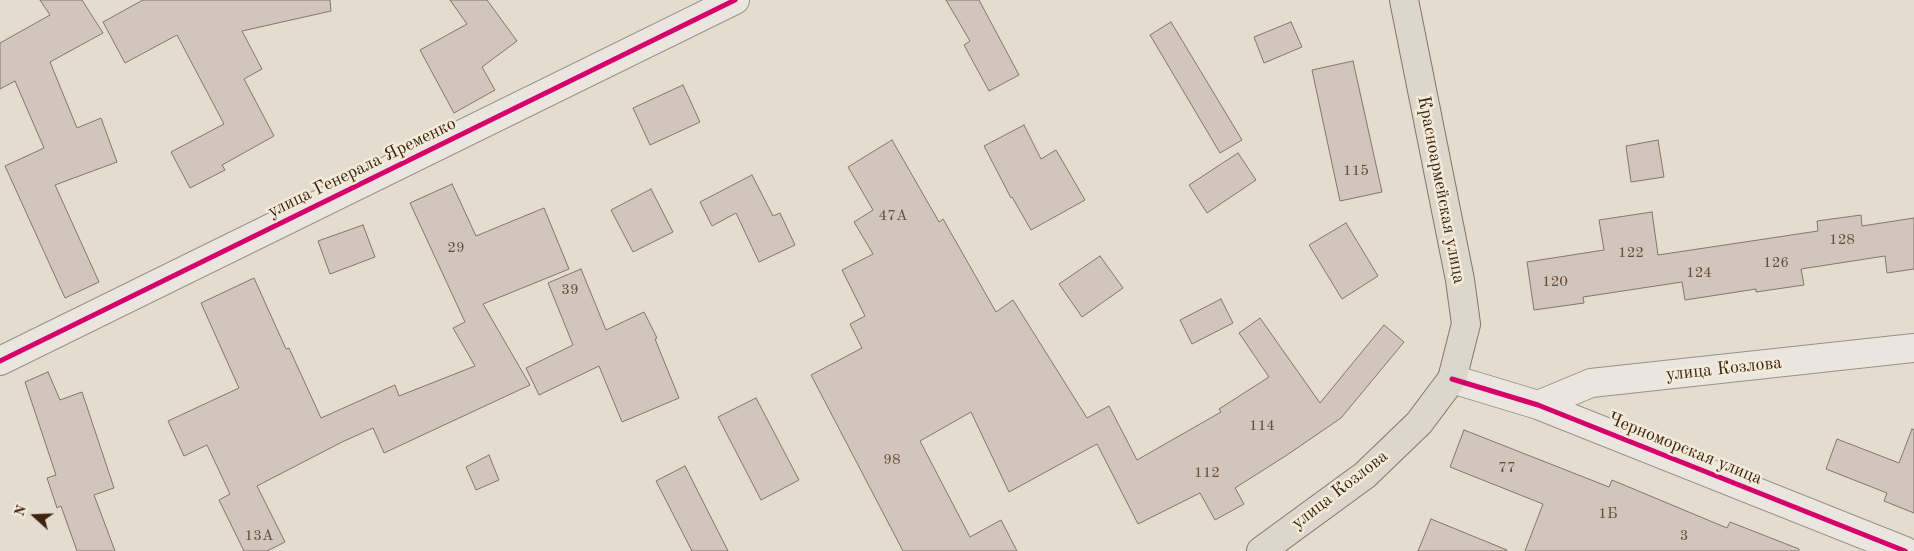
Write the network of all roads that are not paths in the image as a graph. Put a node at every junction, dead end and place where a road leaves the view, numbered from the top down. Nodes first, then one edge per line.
1 (735, 0) edge
2 (1404, 0) edge
3 (1914, 348) edge
4 (0, 361) edge
5 (1452, 379) junction
6 (1538, 405) junction
7 (1261, 551) edge
8 (1905, 551) edge

1 - 4 street, улица Генерала Яременко
2 - 5 main road, Красноармейская улица
3 - 6 street, улица Козлова
5 - 6 street, Черноморская улица
5 - 7 main road, улица Козлова
6 - 8 street, Черноморская улица

